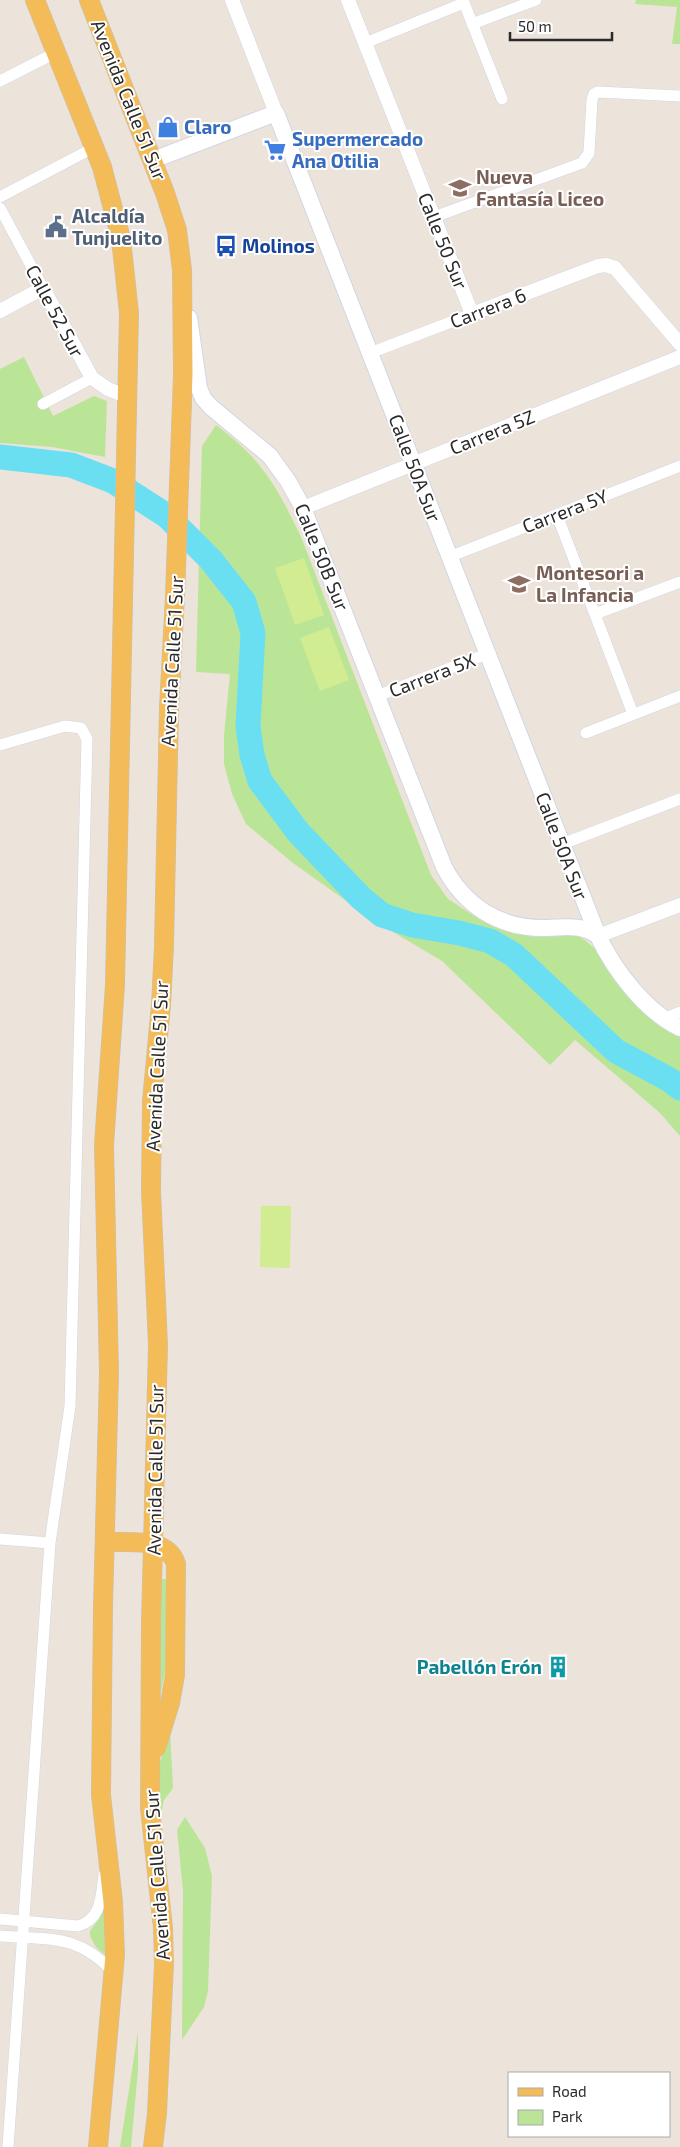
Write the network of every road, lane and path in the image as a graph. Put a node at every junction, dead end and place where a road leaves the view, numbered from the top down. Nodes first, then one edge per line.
1 (35, 0) edge
2 (89, 0) edge
3 (232, 0) edge
4 (348, 0) edge
5 (533, 0) edge
6 (463, 1) edge
7 (472, 24) junction
8 (365, 43) junction
9 (56, 52) junction
10 (0, 81) edge
11 (680, 96) edge
12 (502, 99) dead end
13 (276, 113) junction
14 (95, 148) junction
15 (153, 160) junction
16 (0, 197) edge
17 (0, 208) edge
18 (434, 217) junction
19 (182, 270) junction
20 (42, 288) junction
21 (0, 311) edge
22 (472, 314) junction
23 (680, 344) edge
24 (370, 353) junction
25 (680, 357) edge
26 (92, 378) junction
27 (128, 397) junction
28 (43, 404) dead end
29 (413, 464) junction
30 (680, 466) edge
31 (303, 508) junction
32 (557, 515) junction
33 (449, 557) junction
34 (680, 582) edge
35 (595, 614) junction
36 (487, 654) junction
37 (377, 696) junction
38 (680, 696) edge
39 (633, 714) junction
40 (586, 733) dead end
41 (0, 745) edge
42 (680, 799) edge
43 (562, 844) junction
44 (680, 905) edge
45 (598, 936) junction
46 (680, 1012) edge
47 (664, 1018) junction
48 (680, 1028) edge
49 (0, 1539) edge
50 (105, 1542) junction
51 (50, 1543) junction
52 (153, 1544) junction
53 (107, 1846) junction
54 (0, 1919) edge
55 (24, 1921) junction
56 (0, 1936) edge
57 (23, 1938) junction
58 (114, 1972) junction
59 (8, 2147) edge
60 (98, 2147) edge
61 (152, 2147) edge

1 - 9 main road
2 - 15 main road, Avenida Calle 51 Sur
3 - 13 street, Calle 50A Sur
4 - 8 street, Calle 50 Sur
5 - 7 street
6 - 7 street
6 - 8 street
7 - 12 street
8 - 18 street, Calle 50 Sur
9 - 10 street
9 - 14 main road
11 - 18 street
13 - 15 main road
13 - 24 main road, Calle 50A Sur
14 - 16 street
14 - 27 main road
15 - 19 main road, Avenida Calle 51 Sur
17 - 20 street, Calle 52 Sur
18 - 22 street, Calle 50 Sur
19 - 31 main road, Calle 50B Sur
19 - 52 main road, Avenida Calle 51 Sur
20 - 21 street
20 - 26 street, Calle 52 Sur
22 - 23 street, Carrera 6
22 - 24 street, Carrera 6
24 - 29 main road, Calle 50A Sur
25 - 29 street, Carrera 5Z
26 - 27 street, Calle 52 Sur
26 - 28 street
27 - 50 main road
29 - 31 street, Carrera 5Z
29 - 33 main road, Calle 50A Sur
30 - 32 street, Carrera 5Y
31 - 37 main road, Calle 50B Sur
32 - 33 street, Carrera 5Y
32 - 35 street
33 - 36 main road, Calle 50A Sur
34 - 35 street
35 - 39 street
36 - 37 street, Carrera 5X
36 - 43 main road, Calle 50A Sur
37 - 45 main road, Calle 50B Sur
38 - 39 street
39 - 40 street
41 - 51 street
42 - 43 street
43 - 45 main road, Calle 50A Sur
44 - 45 street
45 - 47 main road, Calle 50A Sur
46 - 47 street
47 - 48 main road, Calle 50A Sur
49 - 51 street
50 - 52 main road
50 - 53 main road
51 - 55 street
52 - 61 main road, Avenida Calle 51 Sur
53 - 55 street
53 - 58 main road
54 - 55 street
55 - 57 street
56 - 57 street
57 - 58 street
57 - 59 street
58 - 60 main road

